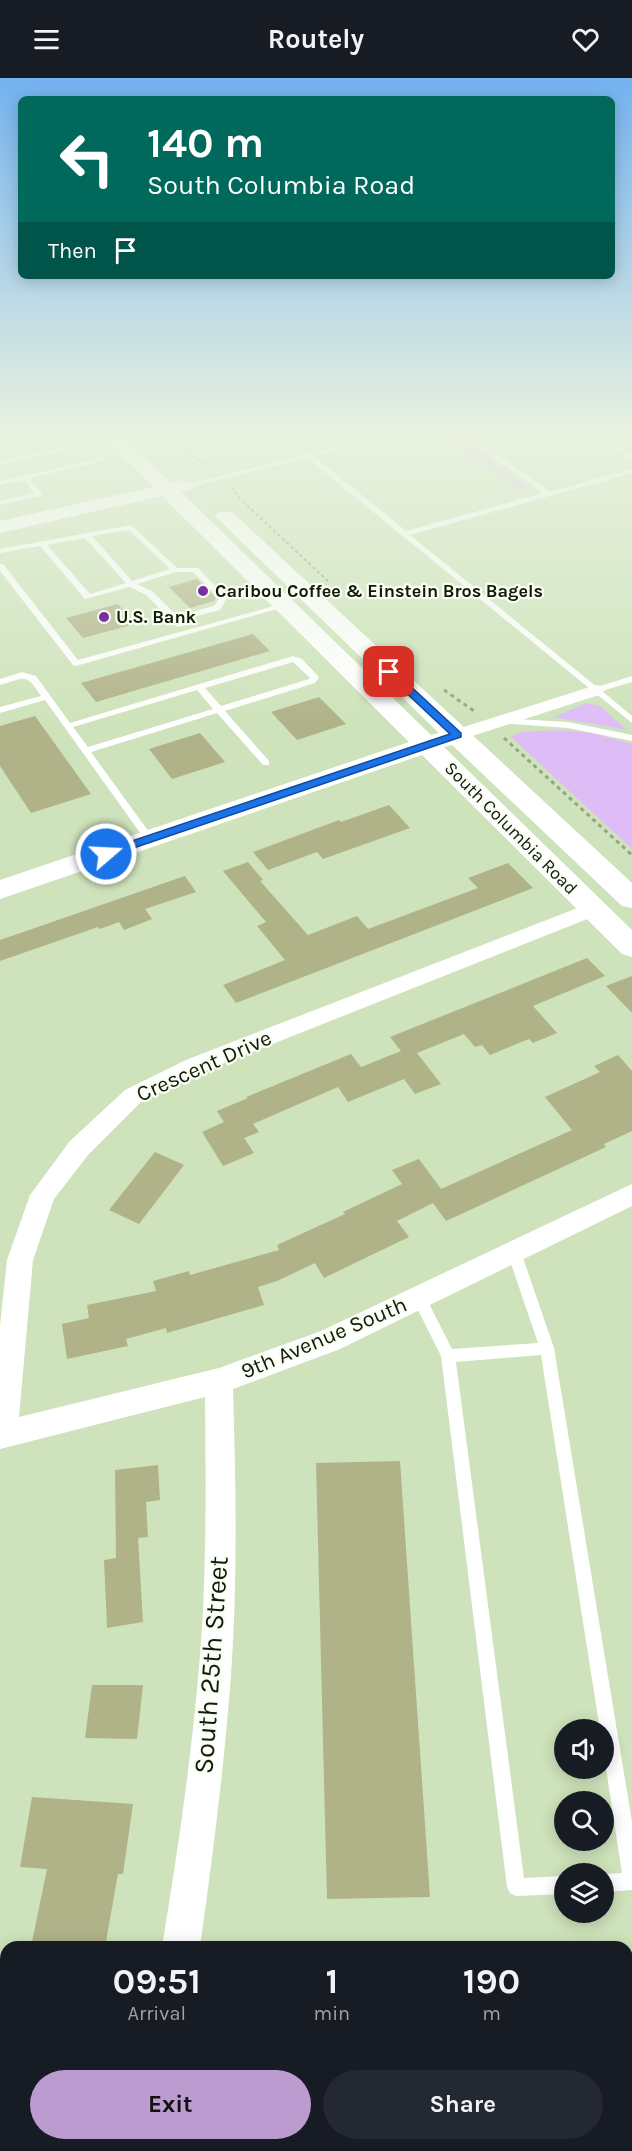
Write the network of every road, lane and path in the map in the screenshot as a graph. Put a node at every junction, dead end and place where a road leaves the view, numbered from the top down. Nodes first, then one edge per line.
1 (121, 529) edge
2 (133, 529) edge
3 (205, 529) edge
4 (238, 529) edge
5 (399, 529) edge
6 (424, 529) edge
7 (405, 534) junction
8 (87, 535) junction
9 (42, 544) junction
10 (0, 551) edge
11 (0, 566) edge
12 (175, 570) junction
13 (131, 584) junction
14 (284, 606) junction
15 (176, 619) junction
16 (189, 632) junction
17 (632, 679) edge
18 (0, 682) edge
19 (200, 687) junction
20 (596, 690) junction
21 (46, 697) junction
22 (0, 710) edge
23 (219, 710) junction
24 (632, 719) edge
25 (501, 721) junction
26 (68, 726) junction
27 (457, 735) junction
28 (632, 738) edge
29 (427, 745) junction
30 (514, 746) dead end
31 (85, 750) junction
32 (266, 763) dead end
33 (149, 839) junction
34 (632, 855) edge
35 (0, 890) edge
36 (632, 899) edge
37 (593, 909) junction
38 (632, 947) edge
39 (632, 1194) edge
40 (514, 1252) junction
41 (419, 1298) junction
42 (547, 1348) junction
43 (448, 1356) junction
44 (219, 1381) junction
45 (2, 1435) edge
46 (632, 1879) edge
47 (614, 1881) edge
48 (554, 1885) edge
49 (182, 1941) edge

1 - 8 lane
2 - 12 lane
3 - 14 main road, South Columbia Road
4 - 27 main road, South Columbia Road
5 - 7 lane
6 - 7 lane
7 - 20 lane
8 - 9 lane
8 - 13 lane
9 - 10 lane
9 - 13 lane
11 - 16 lane
12 - 13 lane
12 - 15 lane
13 - 15 lane
14 - 16 lane
14 - 29 main road, South Columbia Road
15 - 16 lane
17 - 20 lane
18 - 21 lane
19 - 23 lane
19 - 23 lane
19 - 26 lane
20 - 24 lane
20 - 25 street
21 - 22 lane
21 - 26 lane
23 - 31 lane
23 - 32 lane
25 - 27 street
25 - 28 lane
26 - 31 lane
27 - 29 main road
27 - 36 main road, South Columbia Road
29 - 33 main road
29 - 37 main road, South Columbia Road
30 - 34 path
31 - 33 lane
33 - 35 main road
37 - 38 main road, South Columbia Road
37 - 45 street, Crescent Drive
39 - 40 street, 9th Avenue South
40 - 41 street, 9th Avenue South
40 - 42 lane
41 - 43 lane
41 - 44 street, 9th Avenue South
42 - 43 lane
42 - 46 lane
43 - 48 lane
44 - 45 street, 9th Avenue South
44 - 49 street, South 25th Street
46 - 47 lane

